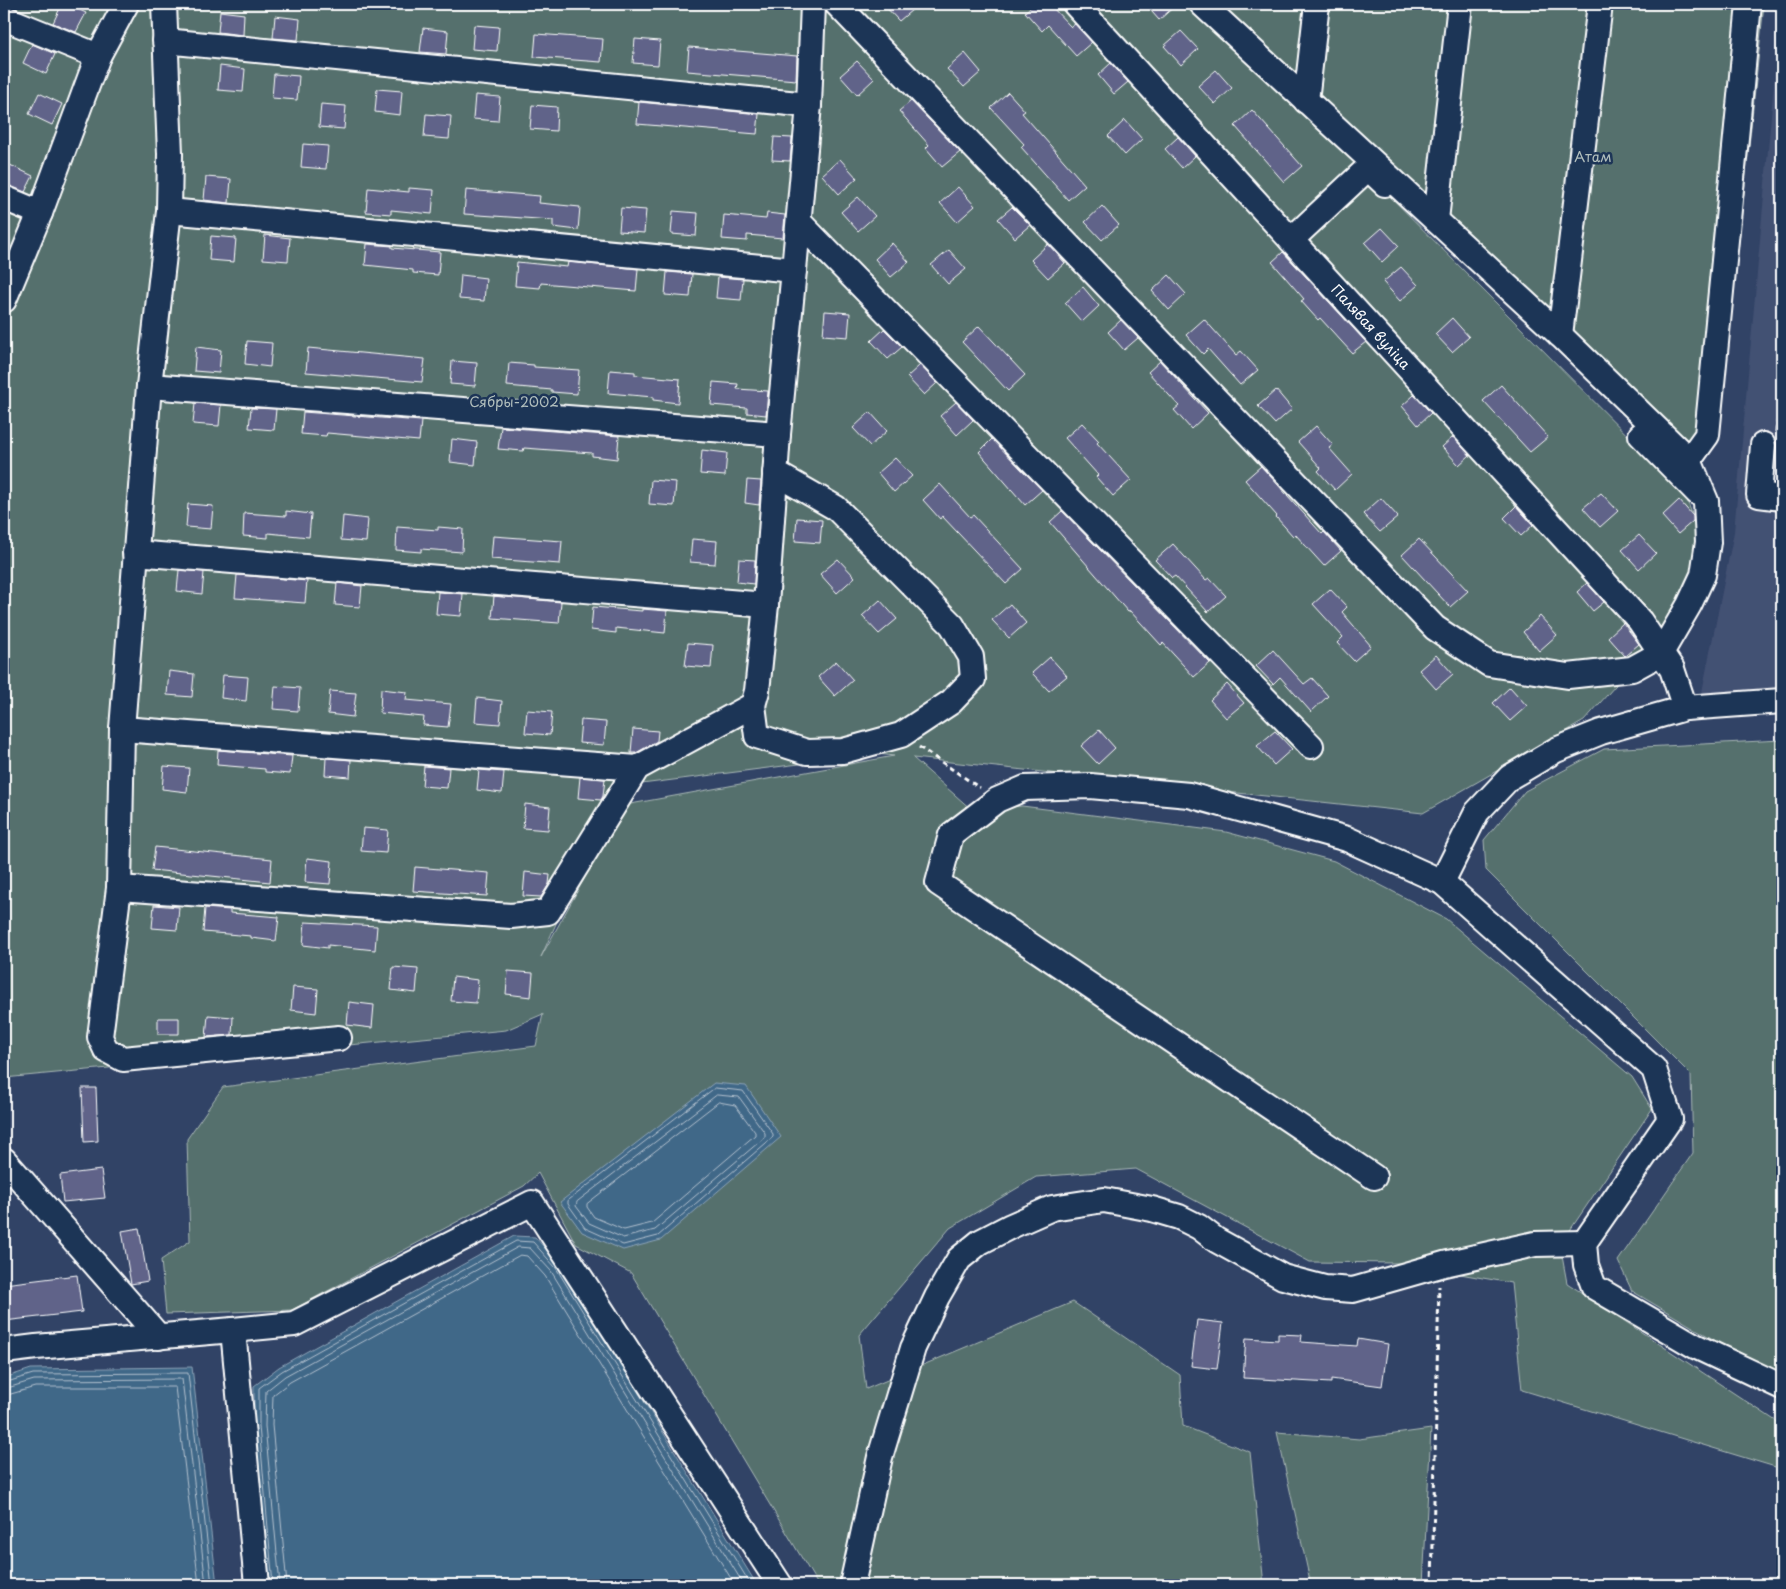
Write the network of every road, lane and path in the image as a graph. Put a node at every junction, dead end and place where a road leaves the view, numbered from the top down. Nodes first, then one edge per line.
1 (126, 4) edge
2 (164, 4) edge
3 (813, 4) edge
4 (837, 4) edge
5 (1075, 4) edge
6 (1202, 4) edge
7 (1317, 4) edge
8 (1460, 4) edge
9 (1600, 4) edge
10 (1750, 4) edge
11 (4, 18) edge
12 (165, 41) junction
13 (98, 56) junction
14 (1306, 101) junction
15 (808, 105) junction
16 (4, 198) edge
17 (169, 211) junction
18 (40, 213) junction
19 (1436, 220) junction
20 (798, 222) junction
21 (1291, 240) junction
22 (794, 270) junction
23 (4, 300) edge
24 (1560, 335) junction
25 (1782, 383) edge
26 (149, 386) junction
27 (778, 434) junction
28 (1769, 443) joint
29 (1689, 460) junction
30 (775, 473) junction
31 (1782, 498) edge
32 (1706, 501) junction
33 (135, 553) junction
34 (766, 605) junction
35 (1661, 653) junction
36 (1782, 701) edge
37 (753, 705) junction
38 (1686, 708) junction
39 (122, 729) junction
40 (901, 736) junction
41 (1311, 746) dead end
42 (637, 768) junction
43 (997, 800) junction
44 (1442, 882) junction
45 (119, 888) junction
46 (338, 1038) dead end
47 (4, 1160) edge
48 (1374, 1177) dead end
49 (1584, 1243) junction
50 (1439, 1265) junction
51 (234, 1330) junction
52 (159, 1337) junction
53 (4, 1351) edge
54 (1782, 1388) edge
55 (257, 1585) edge
56 (780, 1585) edge
57 (852, 1585) edge
58 (1432, 1585) edge

1 - 13 street
2 - 12 street
3 - 15 street
4 - 35 street
5 - 21 street, Палявая вуліца
6 - 14 street
7 - 14 street
8 - 19 street
9 - 24 street
10 - 29 street
11 - 13 street
12 - 15 street
12 - 17 street
13 - 18 street
14 - 19 street
15 - 20 street
16 - 18 street
17 - 22 street
17 - 26 street
18 - 23 street
19 - 24 street
20 - 22 street
20 - 41 street
21 - 32 street
21 - 35 street, Палявая вуліца
22 - 27 street
24 - 29 street
25 - 28 path
26 - 27 street
26 - 33 street
27 - 30 street
28 - 31 street
29 - 32 street
30 - 34 street
30 - 40 street
32 - 35 street
33 - 34 street
33 - 39 street
34 - 37 street
35 - 38 street, Палявая вуліца
36 - 38 street
37 - 40 street
37 - 42 street
38 - 44 street
39 - 42 street
39 - 45 street
40 - 43 path
42 - 45 street
43 - 44 street
43 - 48 street
44 - 49 street
45 - 46 street
47 - 52 street
49 - 50 street
49 - 54 street
50 - 57 street
50 - 58 path
51 - 52 street
51 - 55 street
51 - 56 street
52 - 53 street

